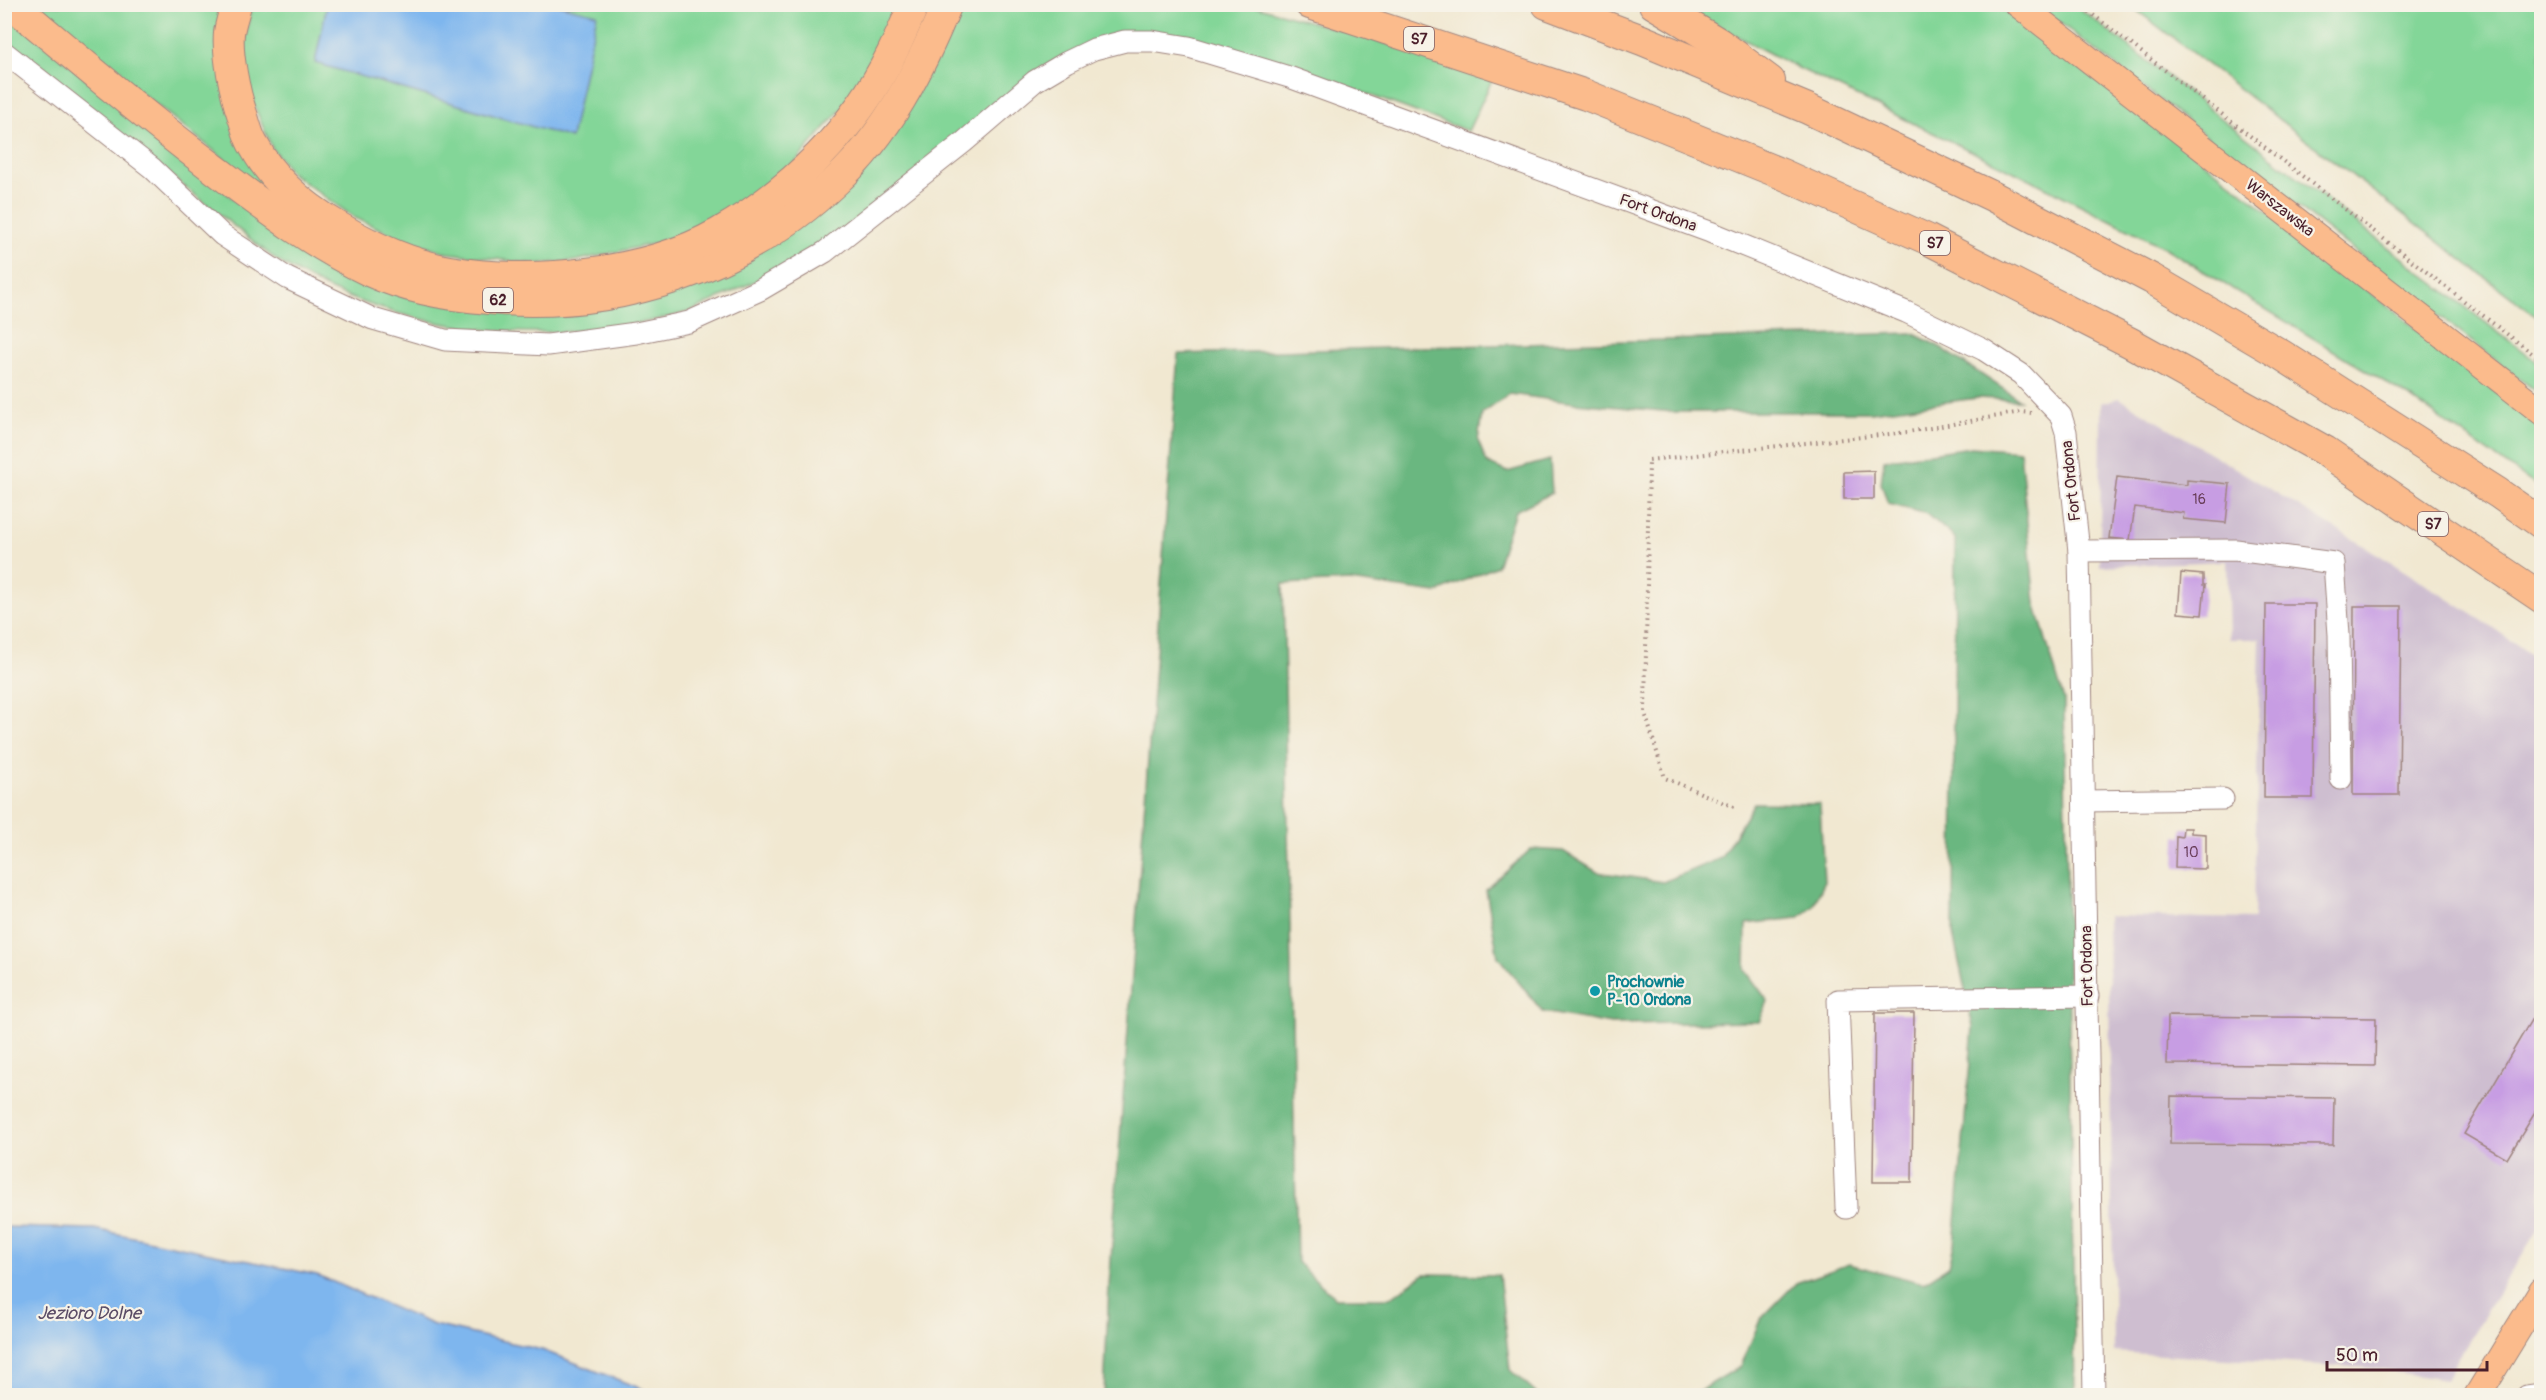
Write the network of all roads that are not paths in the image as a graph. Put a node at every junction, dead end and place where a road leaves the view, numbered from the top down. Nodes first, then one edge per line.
1 (12, 4) edge
2 (236, 4) edge
3 (914, 4) edge
4 (946, 4) edge
5 (1310, 4) edge
6 (1547, 4) edge
7 (1654, 4) edge
8 (2018, 4) edge
9 (4, 52) edge
10 (1808, 109) junction
11 (2541, 412) edge
12 (2541, 524) edge
13 (2079, 550) junction
14 (2541, 598) edge
15 (2340, 779) dead end
16 (2223, 800) dead end
17 (2084, 801) junction
18 (2088, 996) junction
19 (1846, 1208) dead end
20 (2541, 1290) edge
21 (2541, 1394) edge
22 (2094, 1395) edge
23 (2477, 1395) edge
24 (2527, 1395) edge

1 - 4 highway, 62
2 - 3 highway
5 - 14 highway, S7
6 - 10 highway
7 - 10 highway
8 - 11 main road, Warszawska
9 - 13 street, Fort Ordona
10 - 12 highway
13 - 15 street
13 - 17 street, Fort Ordona
16 - 17 street
17 - 18 street, Fort Ordona
18 - 19 street
18 - 22 street, Fort Ordona
20 - 23 main road
21 - 24 street

